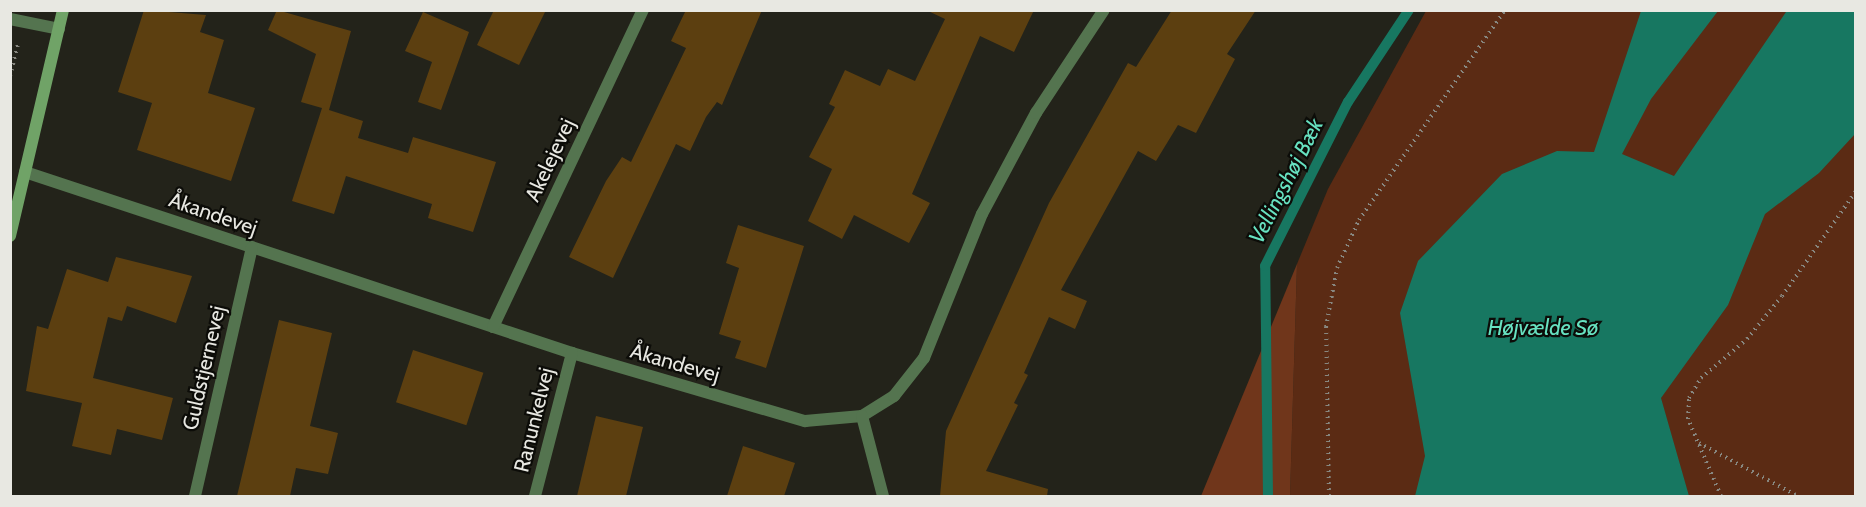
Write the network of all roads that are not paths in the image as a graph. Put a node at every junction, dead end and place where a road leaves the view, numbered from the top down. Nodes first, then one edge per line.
1 (63, 10) edge
2 (643, 10) edge
3 (1104, 10) edge
4 (10, 18) edge
5 (59, 29) junction
6 (25, 172) junction
7 (10, 236) edge
8 (252, 248) junction
9 (493, 327) junction
10 (572, 352) junction
11 (862, 416) junction
12 (195, 496) edge
13 (535, 496) edge
14 (883, 496) edge

1 - 5 street
2 - 9 street, Akelejevej
3 - 11 street, Åkandevej
4 - 5 street
5 - 6 street
6 - 7 street
6 - 8 street, Åkandevej
8 - 9 street, Åkandevej
8 - 12 street, Guldstjernevej
9 - 10 street, Åkandevej
10 - 11 street, Åkandevej
10 - 13 street, Ranunkelvej
11 - 14 street

